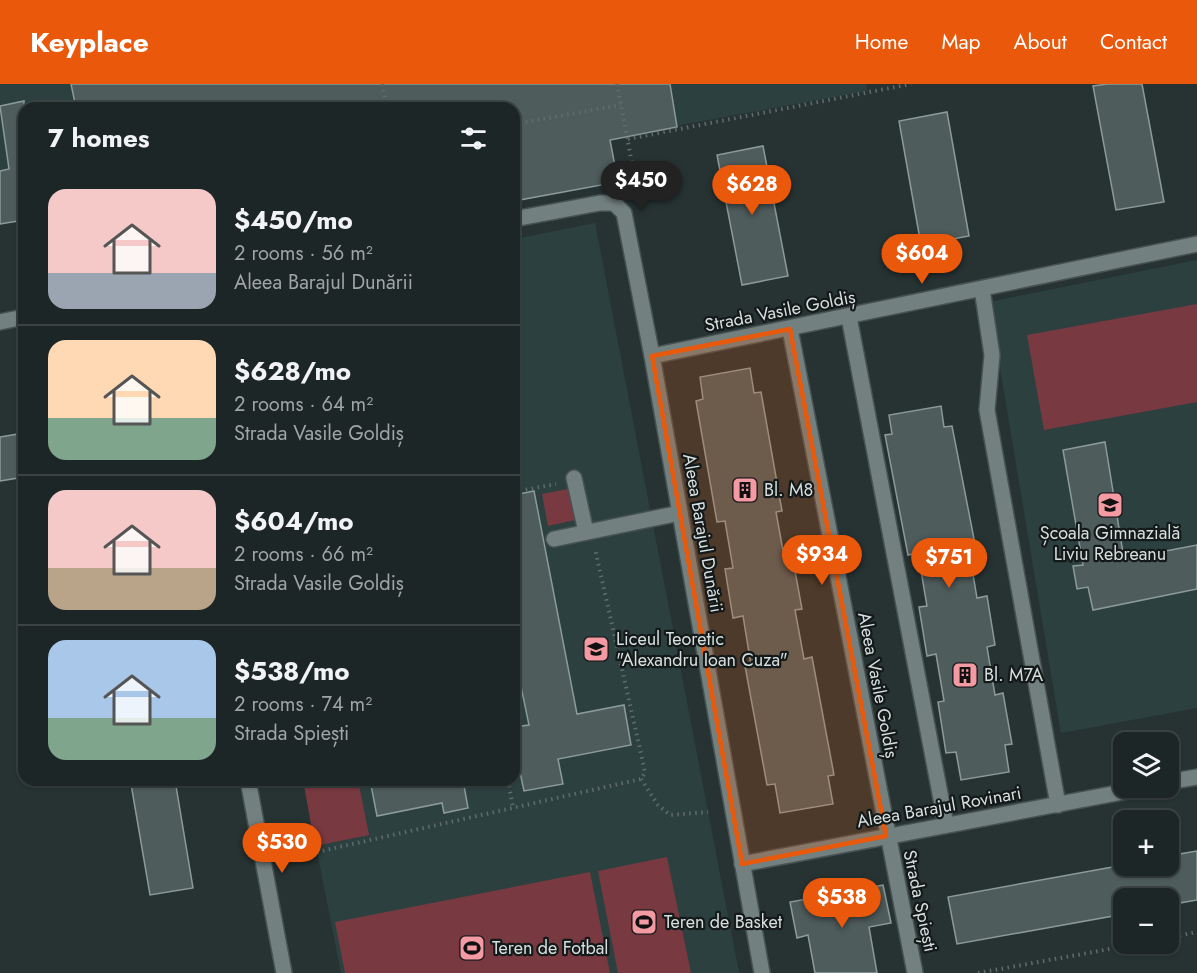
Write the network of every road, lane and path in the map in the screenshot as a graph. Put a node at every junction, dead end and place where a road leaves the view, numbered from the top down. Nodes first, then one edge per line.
1 (382, 84) edge
2 (617, 84) edge
3 (911, 84) edge
4 (386, 102) edge
5 (621, 105) junction
6 (520, 123) edge
7 (628, 139) junction
8 (624, 213) junction
9 (520, 218) edge
10 (1197, 244) edge
11 (982, 289) junction
12 (849, 317) junction
13 (18, 318) edge
14 (0, 322) edge
15 (790, 329) junction
16 (652, 356) junction
17 (574, 479) joint
18 (520, 491) edge
19 (680, 513) junction
20 (589, 532) junction
21 (554, 539) dead end
22 (1197, 777) edge
23 (641, 779) junction
24 (1179, 780) edge
25 (249, 786) edge
26 (509, 786) edge
27 (1113, 794) edge
28 (1058, 805) junction
29 (513, 808) junction
30 (708, 812) dead end
31 (946, 825) junction
32 (886, 836) junction
33 (317, 852) dead end
34 (742, 864) junction
35 (1197, 932) edge
36 (1179, 936) edge
37 (1113, 948) edge
38 (284, 973) edge
39 (762, 973) edge
40 (915, 973) edge
41 (978, 973) edge

1 - 4 path
2 - 5 path
3 - 7 path
5 - 6 path
5 - 7 path
7 - 8 path
8 - 9 street
8 - 16 street, Aleea Barajul Dunării
10 - 11 street, Strada Vasile Goldiș
11 - 12 street, Strada Vasile Goldiș
11 - 28 street
12 - 15 street, Strada Vasile Goldiș
12 - 31 street
13 - 14 street
15 - 16 street, Strada Vasile Goldiș
15 - 32 street, Aleea Vasile Goldiș
16 - 19 street, Aleea Barajul Dunării
17 - 18 path
17 - 20 street
19 - 20 street
19 - 34 street, Aleea Barajul Dunării
20 - 21 street
20 - 23 path
22 - 24 street
23 - 29 path
23 - 30 path
25 - 38 street
26 - 29 path
27 - 28 street, Aleea Barajul Rovinari
28 - 31 street, Aleea Barajul Rovinari
29 - 33 path
31 - 32 street, Aleea Barajul Rovinari
32 - 34 street, Aleea Barajul Rovinari
32 - 40 street, Strada Spiești
34 - 39 street, Aleea Barajul Dunării
35 - 36 path
37 - 41 path

